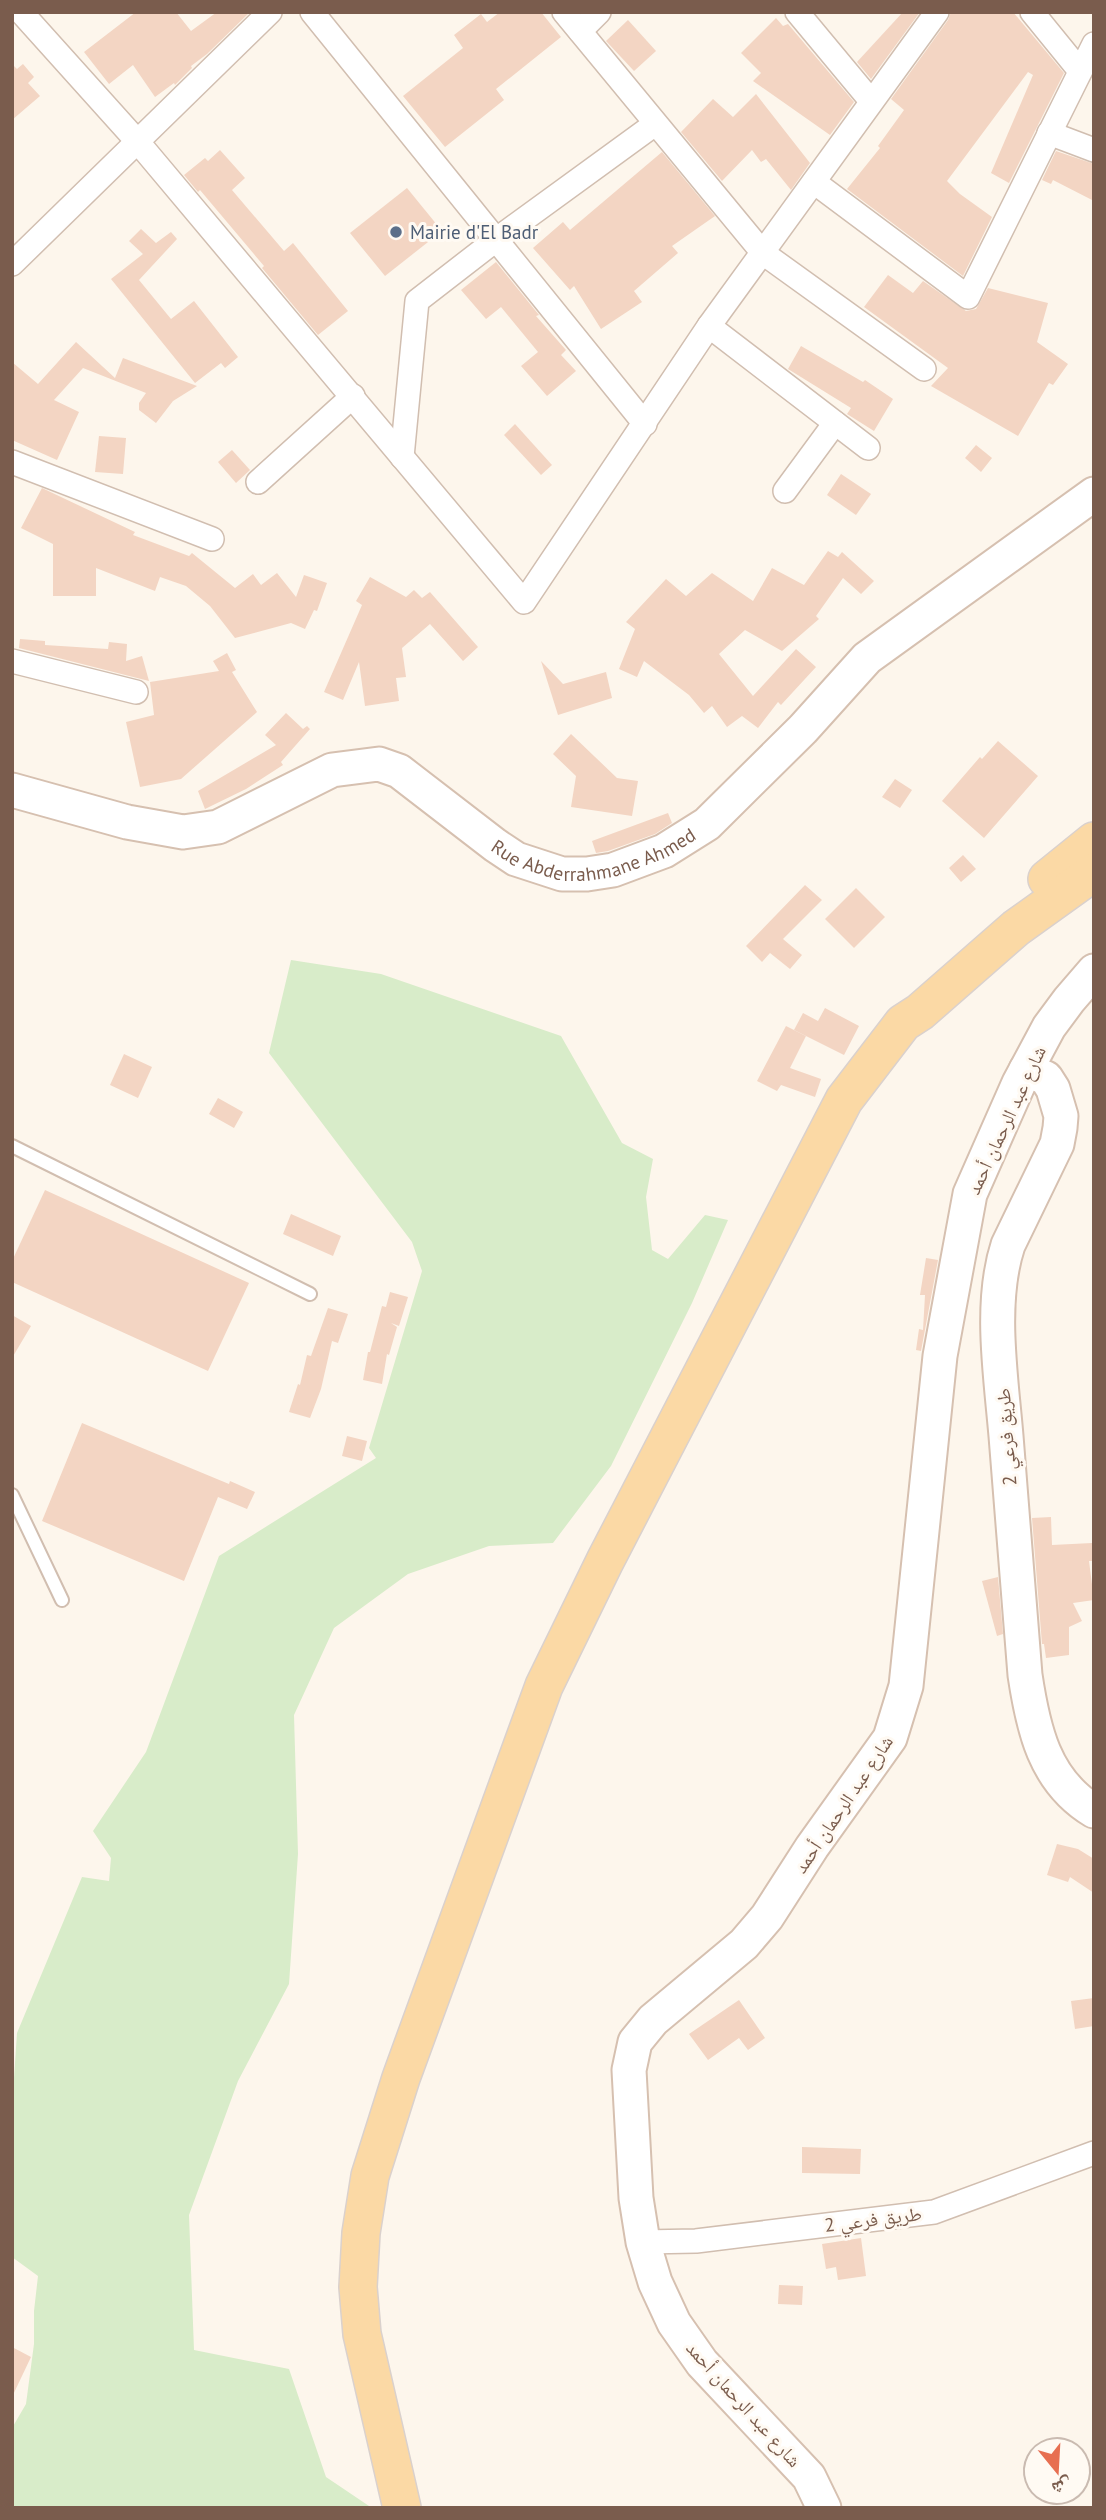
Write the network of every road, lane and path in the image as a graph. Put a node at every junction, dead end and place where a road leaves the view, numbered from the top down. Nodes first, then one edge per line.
1 (21, 12) edge
2 (270, 12) edge
3 (312, 12) edge
4 (564, 12) edge
5 (599, 12) edge
6 (797, 12) edge
7 (937, 12) edge
8 (1032, 12) edge
9 (580, 31) junction
10 (1094, 44) edge
11 (1080, 71) junction
12 (871, 101) junction
13 (655, 124) junction
14 (1049, 134) junction
15 (137, 141) junction
16 (1094, 150) edge
17 (814, 182) junction
18 (497, 239) junction
19 (763, 253) junction
20 (12, 264) edge
21 (709, 326) junction
22 (924, 369) dead end
23 (353, 397) junction
24 (835, 422) junction
25 (645, 424) junction
26 (868, 448) dead end
27 (401, 457) junction
28 (12, 462) edge
29 (258, 482) dead end
30 (785, 491) dead end
31 (1094, 494) edge
32 (212, 539) dead end
33 (12, 661) edge
34 (136, 692) dead end
35 (12, 790) edge
36 (1094, 841) edge
37 (1094, 872) edge
38 (1094, 971) edge
39 (903, 1023) junction
40 (1026, 1070) junction
41 (12, 1146) edge
42 (310, 1294) dead end
43 (12, 1495) edge
44 (62, 1600) dead end
45 (1094, 1811) edge
46 (1094, 2152) edge
47 (643, 2242) junction
48 (402, 2508) edge
49 (824, 2508) edge

1 - 15 street
2 - 15 street
3 - 18 street
4 - 9 street
5 - 9 street
6 - 12 street
7 - 12 street
8 - 11 street
9 - 13 street
10 - 11 street
11 - 14 street
12 - 17 street
13 - 18 street
13 - 19 street
14 - 16 street
14 - 17 street
15 - 20 street
15 - 23 street
17 - 19 street
18 - 25 street
18 - 27 street
19 - 21 street
19 - 22 street
21 - 24 street
21 - 25 street
23 - 27 street
23 - 29 street
24 - 26 street
24 - 30 street
25 - 27 street
28 - 32 street
31 - 35 main road, Rue Abderrahmane Ahmed
33 - 34 street
36 - 39 main road
37 - 39 main road
38 - 40 main road, شارع عبد الرحمان أحمد
39 - 48 main road
40 - 45 main road, طريق فرعي 2
40 - 47 main road, شارع عبد الرحمان أحمد
41 - 42 lane
43 - 44 lane
46 - 47 street, طريق فرعي 2
47 - 49 main road, شارع عبد الرحمان أحمد

